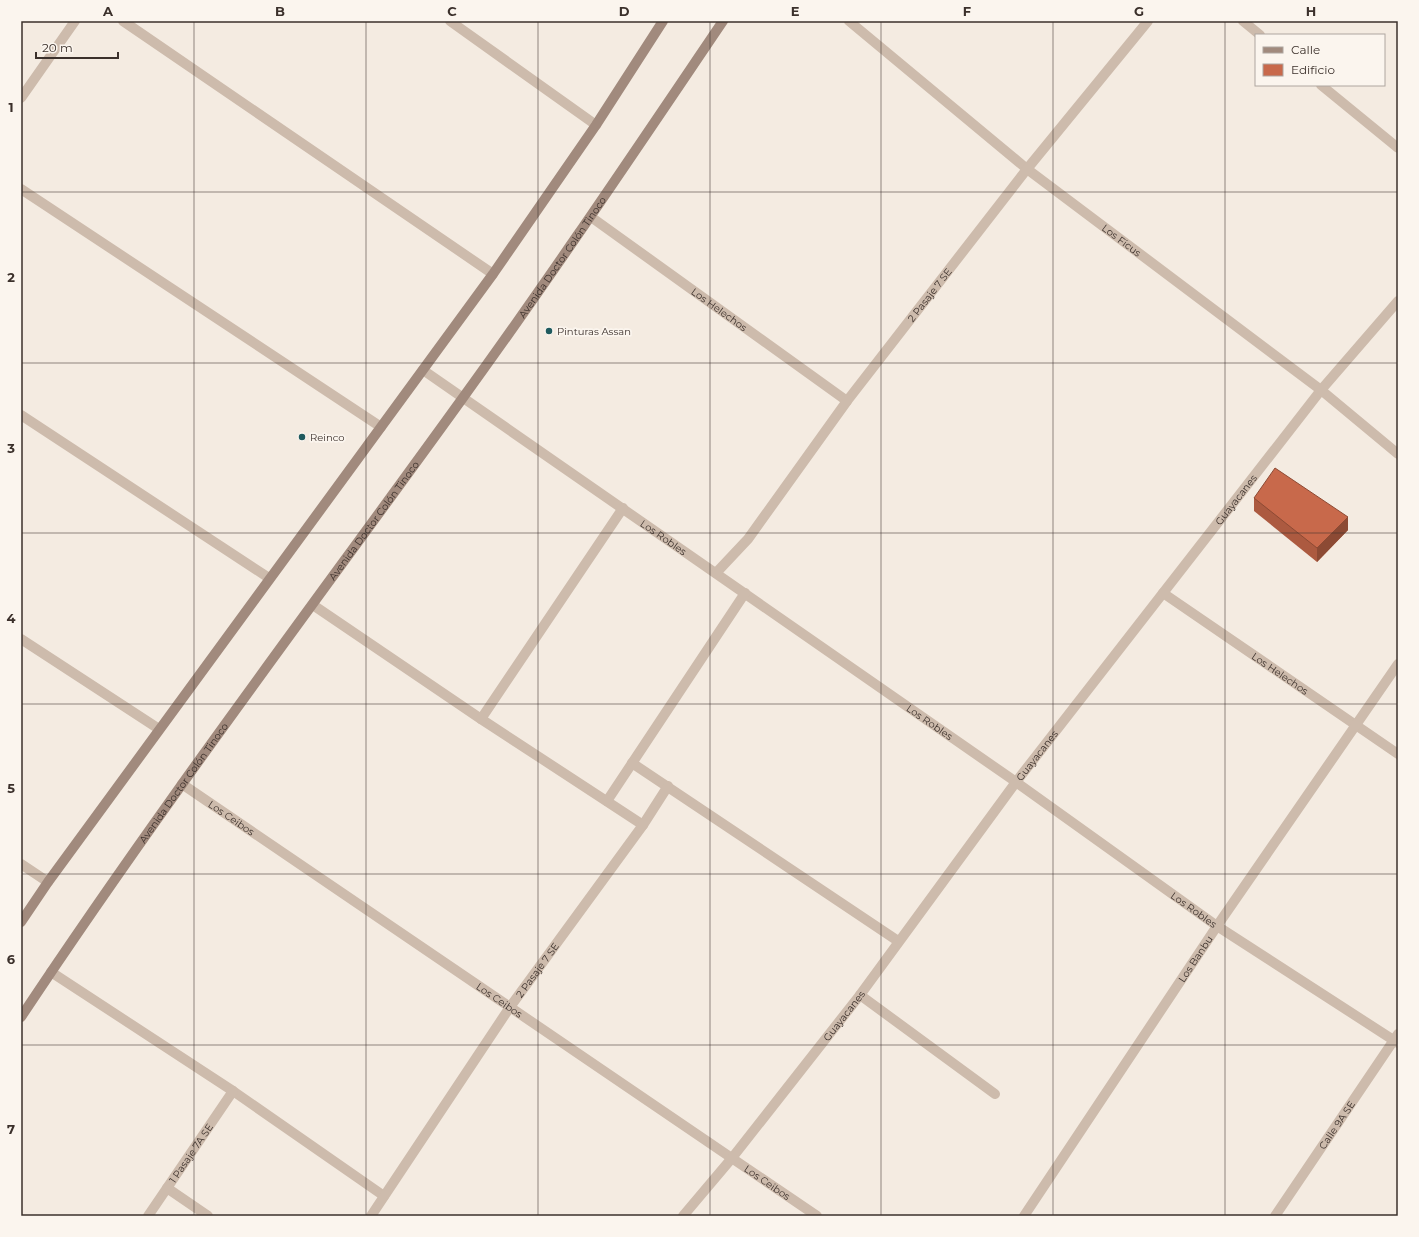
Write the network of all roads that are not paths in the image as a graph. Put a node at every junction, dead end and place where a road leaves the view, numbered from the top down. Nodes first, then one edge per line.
1 (75, 21) edge
2 (123, 21) edge
3 (450, 21) edge
4 (663, 21) edge
5 (723, 21) edge
6 (849, 21) edge
7 (1148, 21) edge
8 (1243, 21) edge
9 (1259, 34) edge
10 (1322, 86) edge
11 (21, 98) edge
12 (596, 125) junction
13 (1398, 148) edge
14 (1027, 169) junction
15 (21, 189) edge
16 (591, 217) junction
17 (493, 274) junction
18 (1398, 301) edge
19 (423, 370) junction
20 (1321, 390) junction
21 (464, 397) junction
22 (847, 401) junction
23 (21, 415) edge
24 (381, 426) junction
25 (1398, 454) edge
26 (624, 508) junction
27 (716, 573) junction
28 (269, 578) junction
29 (745, 593) junction
30 (1163, 593) junction
31 (313, 605) junction
32 (21, 639) edge
33 (1398, 664) edge
34 (481, 719) junction
35 (1356, 723) junction
36 (159, 729) junction
37 (1398, 754) edge
38 (632, 763) junction
39 (1016, 782) junction
40 (182, 784) junction
41 (668, 786) junction
42 (607, 801) junction
43 (643, 825) junction
44 (21, 864) edge
45 (48, 882) junction
46 (21, 922) edge
47 (1217, 926) junction
48 (898, 941) junction
49 (51, 972) junction
50 (860, 995) junction
51 (510, 1007) junction
52 (21, 1017) edge
53 (1397, 1039) edge
54 (233, 1091) junction
55 (996, 1094) dead end
56 (732, 1158) junction
57 (167, 1188) junction
58 (384, 1196) junction
59 (148, 1216) edge
60 (208, 1216) edge
61 (371, 1216) edge
62 (683, 1216) edge
63 (816, 1216) edge
64 (1024, 1216) edge
65 (1275, 1216) edge

1 - 11 street
2 - 17 street
3 - 12 street
4 - 12 main road
5 - 16 main road, Avenida Doctor Colón Tinoco
6 - 14 street, Los Ficus
7 - 14 street, 2 Pasaje 7 SE
8 - 9 street
10 - 13 street
12 - 17 main road
14 - 20 street, Los Ficus
14 - 22 street, 2 Pasaje 7 SE
15 - 24 street
16 - 21 main road, Avenida Doctor Colón Tinoco
16 - 22 street, Los Helechos
17 - 19 main road
18 - 20 street, Guayacanes
19 - 21 street, Los Robles
19 - 24 main road
20 - 25 street, Los Ficus
20 - 30 street, Guayacanes
21 - 26 street, Los Robles
21 - 31 main road, Avenida Doctor Colón Tinoco
22 - 27 street, 2 Pasaje 7 SE
23 - 28 street
24 - 28 main road
26 - 27 street, Los Robles
26 - 34 street
27 - 29 street, Los Robles
28 - 36 main road
29 - 38 street
29 - 39 street, Los Robles
30 - 35 street, Los Helechos
30 - 39 street, Guayacanes
31 - 34 street
31 - 40 main road, Avenida Doctor Colón Tinoco
32 - 36 street
33 - 35 street, Los Banbu
34 - 42 street
35 - 37 street, Los Helechos
35 - 47 street, Los Banbu
36 - 45 main road
38 - 41 street
38 - 42 street
39 - 47 street, Los Robles
39 - 48 street, Guayacanes
40 - 49 main road, Avenida Doctor Colón Tinoco
40 - 51 street, Los Ceibos
41 - 43 street, 2 Pasaje 7 SE
41 - 48 street
42 - 43 street
43 - 51 street, 2 Pasaje 7 SE
44 - 45 street
45 - 46 main road
47 - 53 street, Los Robles
47 - 64 street, Los Banbu
48 - 50 street, Guayacanes
49 - 52 main road, Avenida Doctor Colón Tinoco
49 - 54 street
50 - 55 street
50 - 56 street, Guayacanes
51 - 56 street, Los Ceibos
51 - 58 street, 2 Pasaje 7 SE
53 - 65 street, Calle 9A SE
54 - 57 street, 1 Pasaje 7A SE
54 - 58 street
56 - 62 street, Guayacanes
56 - 63 street, Los Ceibos
57 - 59 street, 1 Pasaje 7A SE
57 - 60 street
58 - 61 street, 2 Pasaje 7 SE

